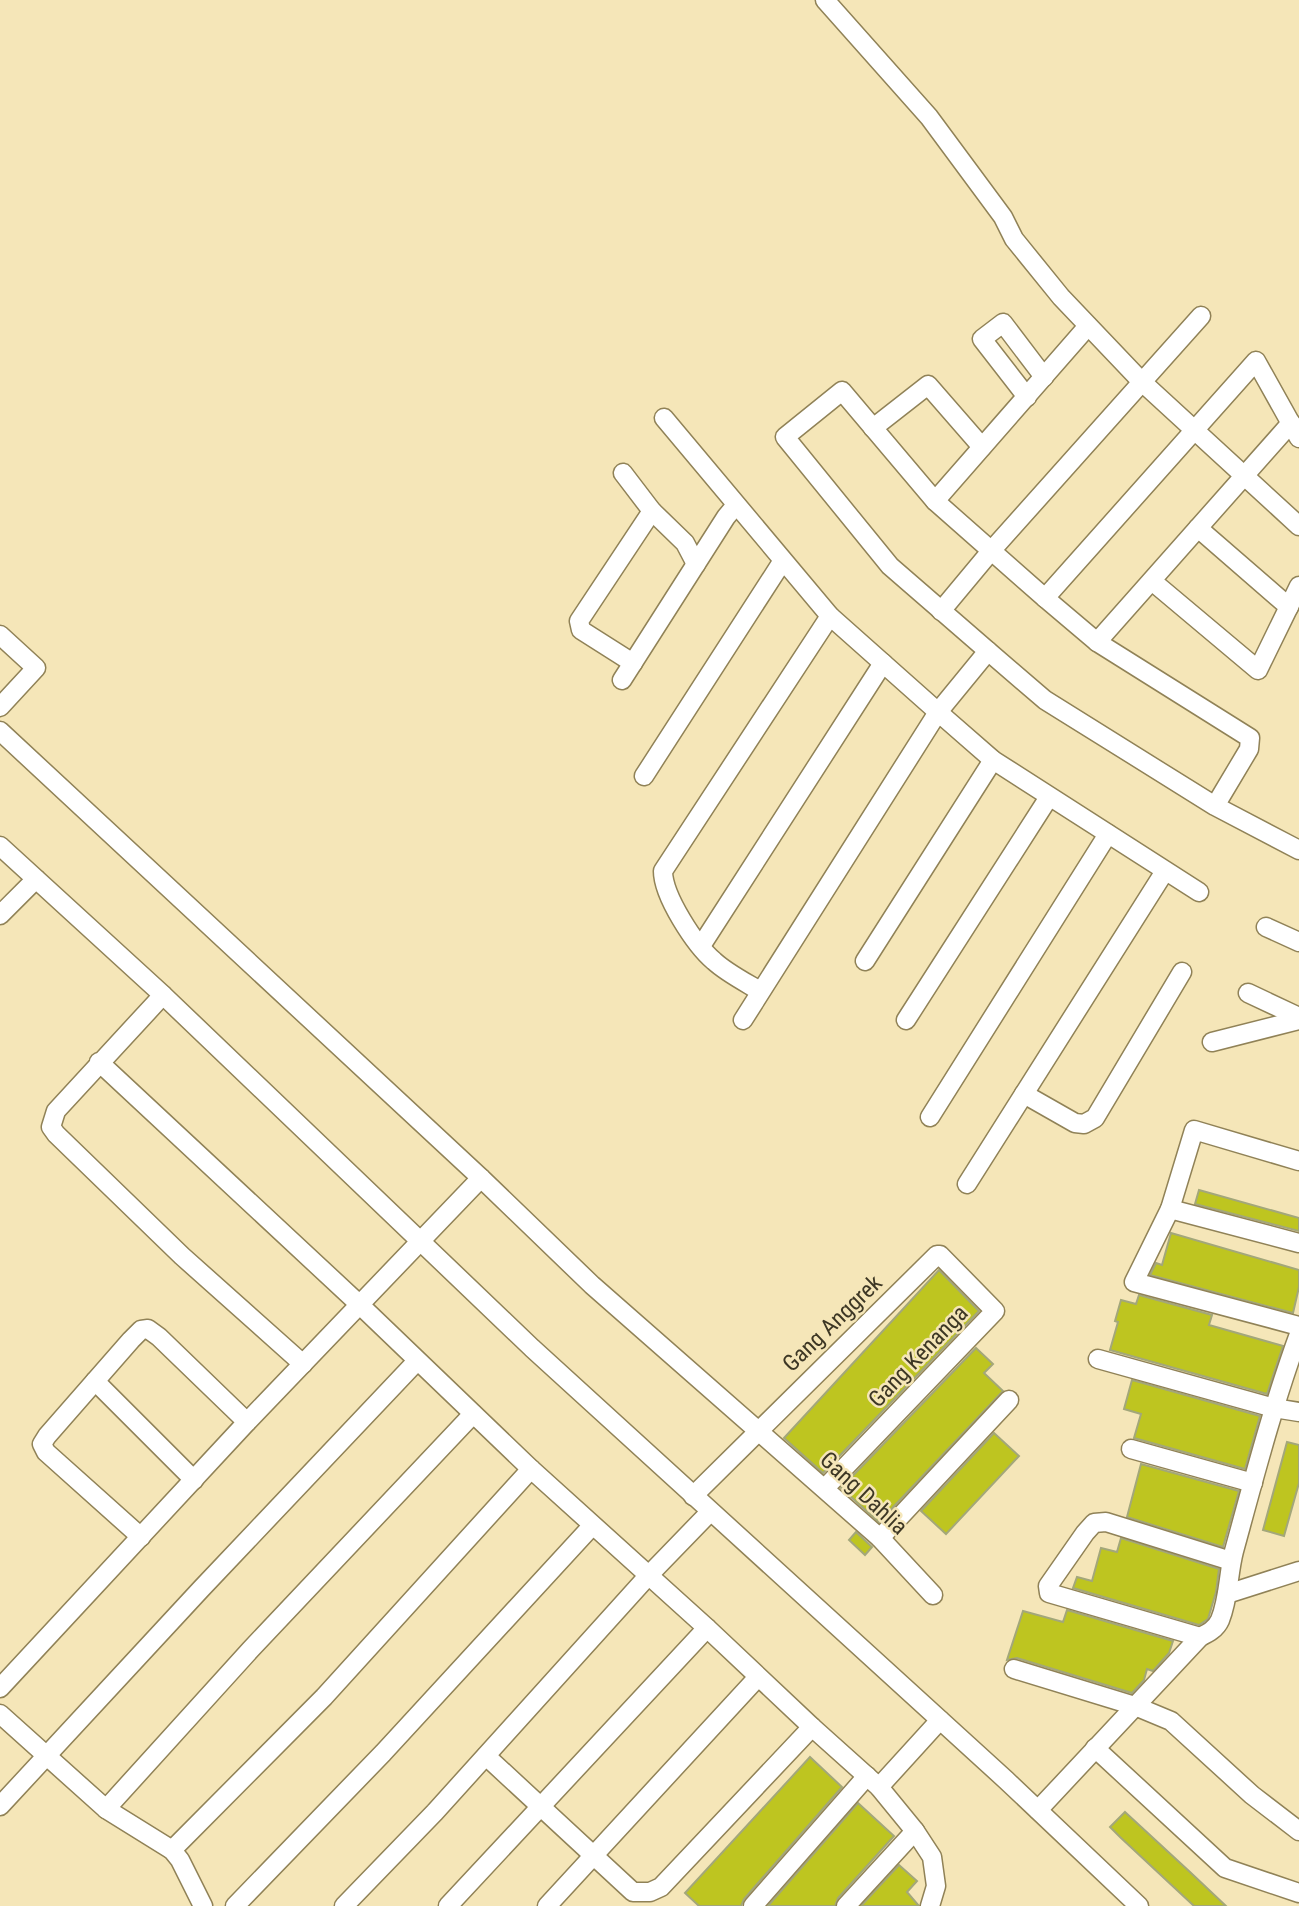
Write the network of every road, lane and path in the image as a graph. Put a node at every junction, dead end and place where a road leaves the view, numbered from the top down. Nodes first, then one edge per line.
1 (825, 0) edge
2 (1201, 316) dead end
3 (1088, 326) junction
4 (1044, 377) junction
5 (1141, 381) junction
6 (1027, 397) junction
7 (664, 418) dead end
8 (873, 428) junction
9 (1195, 430) junction
10 (1295, 431) edge
11 (982, 447) junction
12 (623, 474) dead end
13 (1244, 476) junction
14 (935, 501) junction
15 (652, 511) junction
16 (731, 511) junction
17 (1299, 526) edge
18 (1198, 528) junction
19 (685, 543) junction
20 (991, 551) junction
21 (782, 562) junction
22 (696, 564) junction
23 (1152, 581) junction
24 (1299, 586) edge
25 (1045, 598) junction
26 (1289, 607) junction
27 (941, 611) junction
28 (830, 616) junction
29 (0, 635) edge
30 (1097, 642) junction
31 (988, 651) junction
32 (633, 663) junction
33 (883, 663) junction
34 (622, 680) dead end
35 (0, 707) edge
36 (938, 712) junction
37 (0, 732) edge
38 (993, 760) junction
39 (643, 776) dead end
40 (1049, 797) junction
41 (1214, 806) junction
42 (1108, 834) junction
43 (0, 846) edge
44 (1299, 850) edge
45 (1165, 871) junction
46 (36, 879) junction
47 (1199, 892) dead end
48 (0, 915) edge
49 (1266, 927) dead end
50 (1299, 942) edge
51 (701, 946) junction
52 (865, 961) dead end
53 (1182, 972) dead end
54 (760, 991) junction
55 (1248, 993) dead end
56 (163, 995) junction
57 (1299, 1019) edge
58 (743, 1020) dead end
59 (906, 1020) dead end
60 (1212, 1042) dead end
61 (99, 1062) junction
62 (1024, 1094) junction
63 (930, 1117) dead end
64 (1299, 1161) edge
65 (481, 1178) junction
66 (967, 1184) dead end
67 (1170, 1209) junction
68 (420, 1241) junction
69 (1299, 1242) edge
70 (944, 1258) joint
71 (360, 1305) junction
72 (1299, 1326) edge
73 (1299, 1334) edge
74 (1098, 1359) dead end
75 (1294, 1360) edge
76 (417, 1361) junction
77 (303, 1364) junction
78 (95, 1381) junction
79 (1009, 1400) dead end
80 (1274, 1408) junction
81 (1299, 1412) edge
82 (473, 1414) junction
83 (247, 1422) junction
84 (756, 1431) junction
85 (1131, 1449) dead end
86 (531, 1469) junction
87 (194, 1480) junction
88 (1253, 1483) junction
89 (825, 1488) junction
90 (693, 1496) junction
91 (710, 1512) junction
92 (592, 1526) junction
93 (141, 1537) junction
94 (880, 1538) junction
95 (1231, 1561) junction
96 (1299, 1572) edge
97 (648, 1576) junction
98 (1227, 1594) junction
99 (933, 1595) dead end
100 (708, 1628) junction
101 (1200, 1637) junction
102 (1014, 1669) dead end
103 (758, 1677) junction
104 (0, 1688) edge
105 (1135, 1706) junction
106 (0, 1714) edge
107 (940, 1720) junction
108 (812, 1727) junction
109 (1095, 1748) junction
110 (46, 1754) junction
111 (486, 1756) junction
112 (873, 1781) junction
113 (542, 1806) junction
114 (0, 1807) edge
115 (106, 1809) junction
116 (1038, 1810) junction
117 (915, 1831) junction
118 (1299, 1831) edge
119 (172, 1850) junction
120 (594, 1855) junction
121 (1299, 1893) edge
122 (203, 1906) edge
123 (235, 1906) edge
124 (344, 1906) edge
125 (448, 1906) edge
126 (548, 1906) edge
127 (753, 1906) edge
128 (846, 1906) edge
129 (930, 1906) edge
130 (1139, 1906) edge

1 - 3 street
2 - 5 street
3 - 4 street
3 - 5 street
4 - 6 street
4 - 6 street
5 - 9 street
5 - 20 street
6 - 11 street
7 - 16 street
8 - 11 street
8 - 14 street
8 - 27 street
9 - 10 street
9 - 13 street
9 - 25 street
10 - 13 street
11 - 14 street
12 - 15 street
13 - 17 street
13 - 18 street
14 - 20 street
15 - 19 street
15 - 32 street
16 - 19 street
16 - 21 street
16 - 22 street
18 - 23 street
18 - 26 street
19 - 22 street
20 - 25 street
20 - 27 street
21 - 28 street
21 - 39 street
22 - 32 street
23 - 26 street
23 - 30 street
24 - 26 street
25 - 30 street
27 - 31 street
28 - 33 street
28 - 51 street
29 - 35 street
30 - 41 street
31 - 36 street
31 - 41 street
32 - 34 street
33 - 36 street
33 - 51 street
36 - 38 street
36 - 54 street
37 - 65 street, Gang Dahlia
38 - 40 street
38 - 52 street
40 - 42 street
40 - 59 street
41 - 44 street
42 - 45 street
42 - 63 street
43 - 46 street
45 - 47 street
45 - 62 street
46 - 48 street
46 - 56 street
49 - 50 street
51 - 54 street
53 - 62 street
54 - 58 street
55 - 57 street
56 - 61 street
56 - 68 street
57 - 60 street
61 - 71 street
61 - 77 street
62 - 66 street
64 - 67 street
65 - 68 street
65 - 84 street, Gang Dahlia
67 - 69 street
67 - 72 street
68 - 71 street
68 - 90 street
70 - 84 street, Gang Anggrek
70 - 89 street, Gang Kenanga
71 - 76 street
71 - 77 street
73 - 75 street
74 - 80 street
75 - 80 street
76 - 82 street
76 - 110 street
77 - 83 street
78 - 83 street
78 - 87 street
78 - 93 street
79 - 94 street
80 - 81 street
80 - 88 street
82 - 86 street
82 - 115 street
83 - 87 street
84 - 89 street, Gang Dahlia
84 - 90 street
85 - 88 street
86 - 92 street
86 - 119 street
87 - 93 street
88 - 95 street
89 - 94 street, Gang Dahlia
90 - 91 street
91 - 97 street
91 - 107 street
92 - 97 street
92 - 123 street
93 - 104 street
94 - 99 street, Gang Dahlia
95 - 98 street
95 - 101 street
96 - 98 street
97 - 100 street
97 - 111 street
98 - 101 street
100 - 103 street
100 - 113 street
101 - 105 street
102 - 105 street
103 - 108 street
103 - 120 street
105 - 109 street
105 - 118 street
106 - 110 street
107 - 112 street
107 - 116 street
108 - 112 street
108 - 120 street
109 - 116 street
109 - 121 street
110 - 114 street
110 - 115 street
111 - 113 street
111 - 124 street
112 - 117 street
112 - 127 street
113 - 120 street
113 - 125 street
115 - 119 street
116 - 130 street
117 - 128 street
117 - 129 street
119 - 122 street
120 - 126 street

